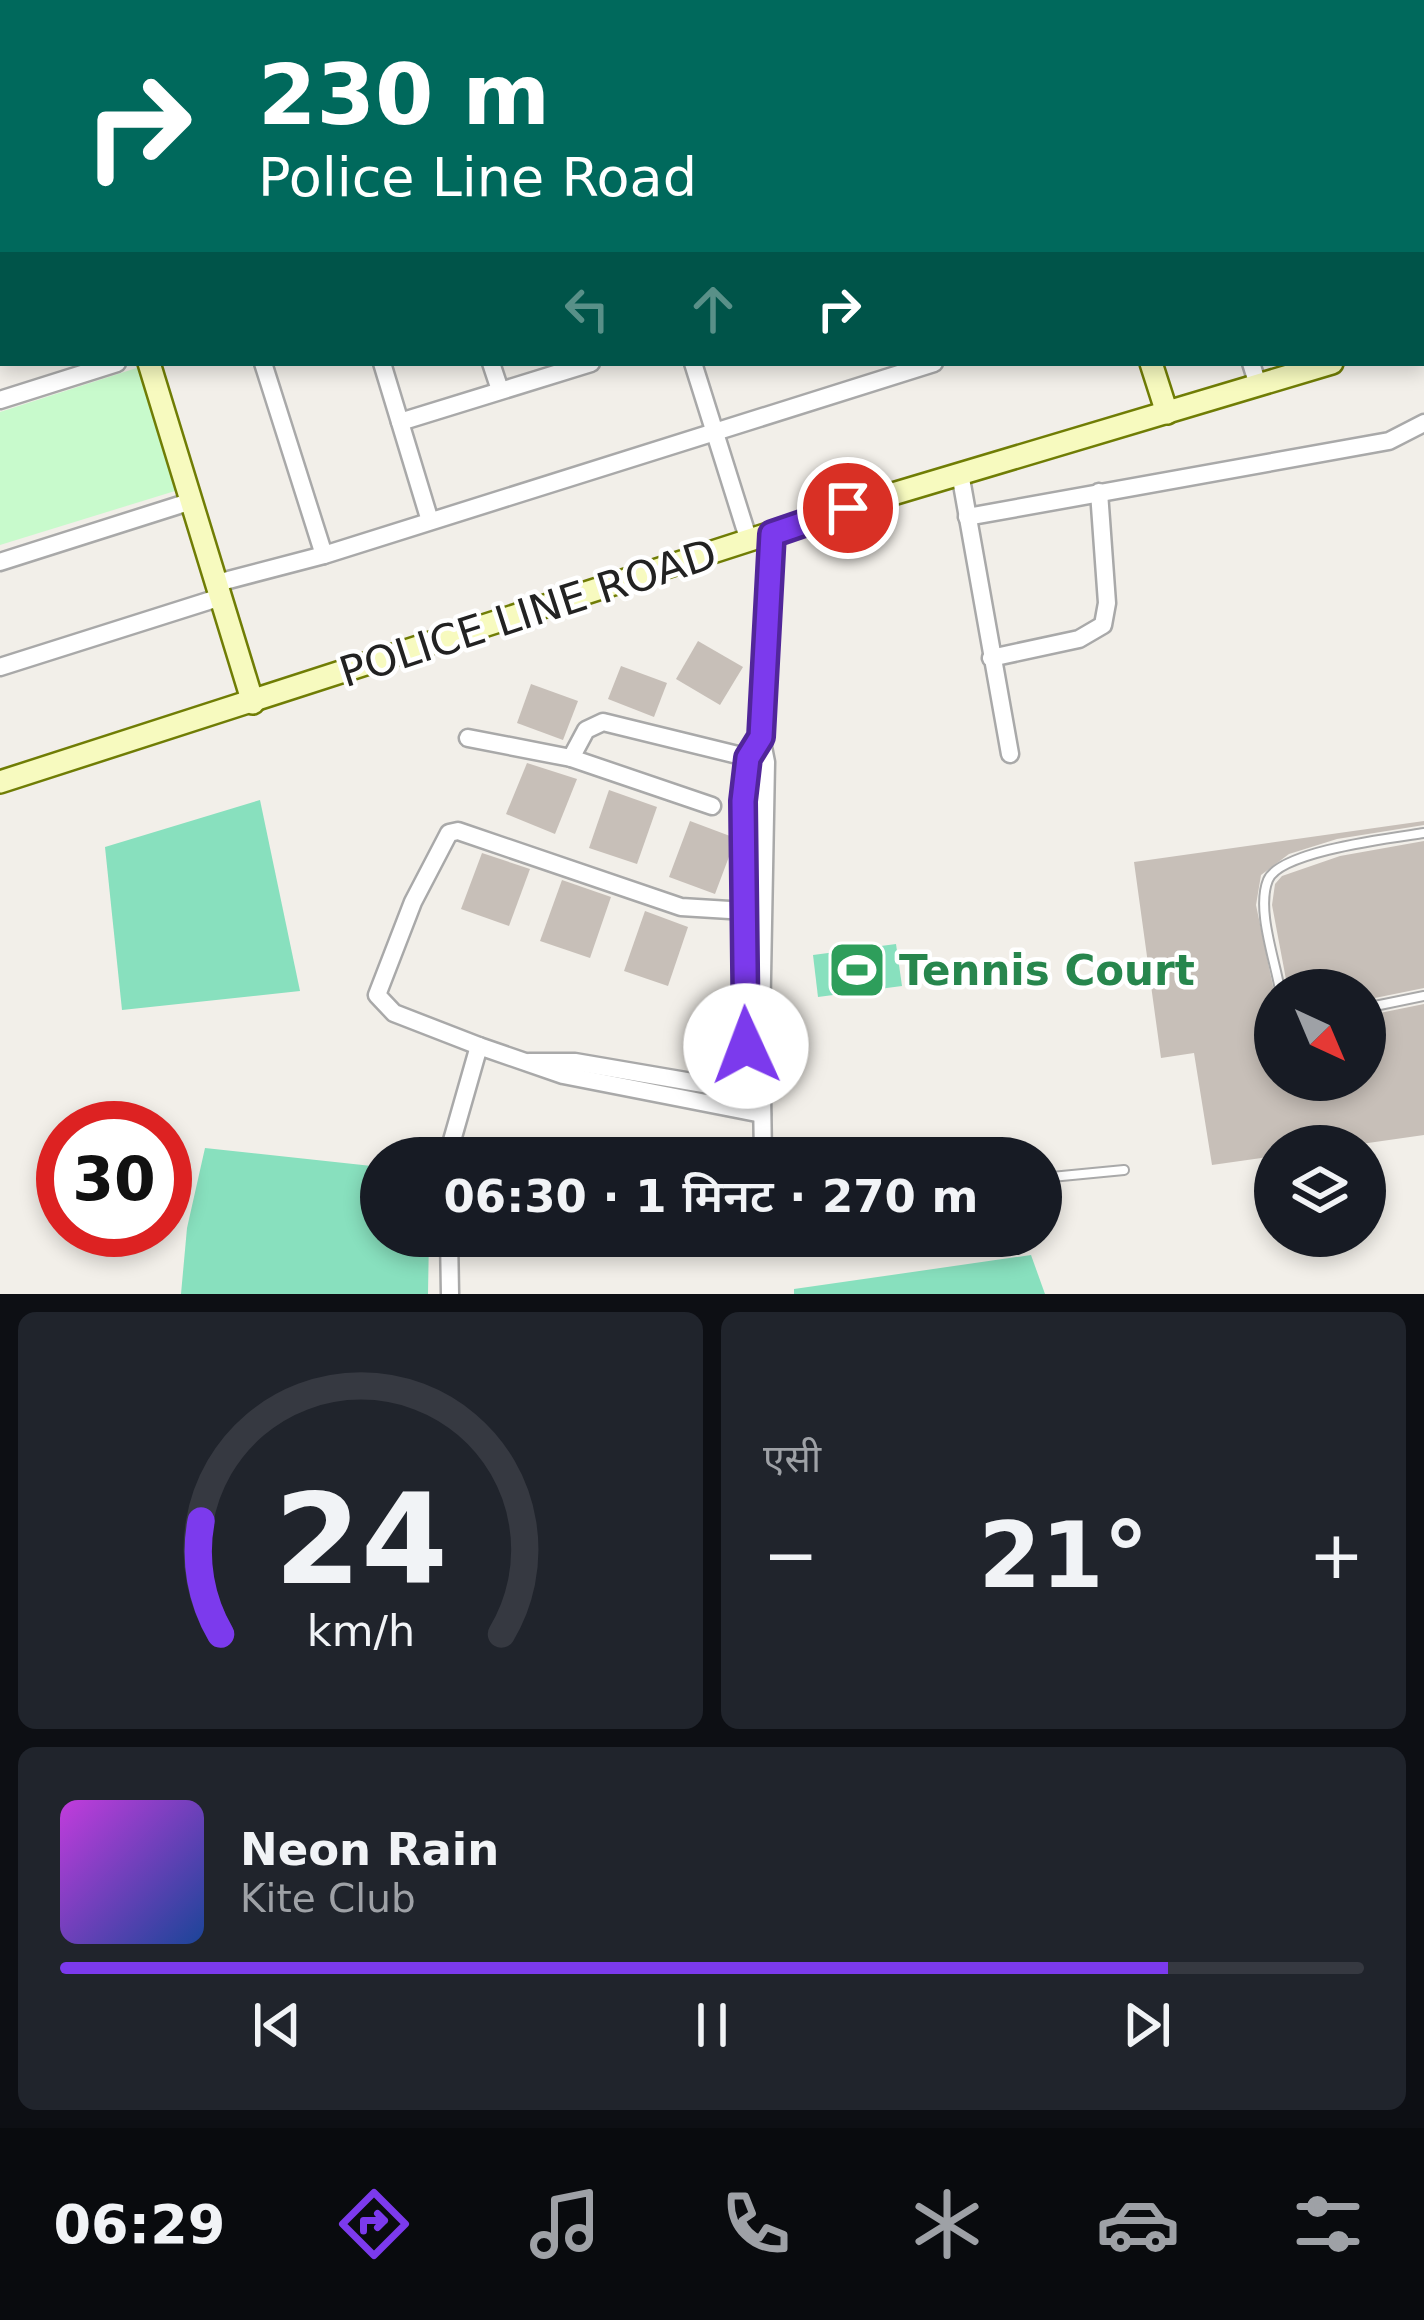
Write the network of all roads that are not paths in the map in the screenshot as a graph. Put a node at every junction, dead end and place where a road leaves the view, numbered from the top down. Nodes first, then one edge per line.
1 (107, 366) edge
2 (150, 366) edge
3 (264, 366) edge
4 (383, 366) edge
5 (492, 366) edge
6 (581, 366) edge
7 (694, 366) edge
8 (924, 366) edge
9 (1151, 366) edge
10 (1311, 366) edge
11 (1254, 374) edge
12 (500, 390) junction
13 (0, 400) edge
14 (1167, 413) junction
15 (400, 422) junction
16 (1424, 423) edge
17 (714, 431) junction
18 (960, 472) junction
19 (1099, 492) junction
20 (192, 501) junction
21 (967, 517) junction
22 (430, 521) junction
23 (772, 534) junction
24 (749, 541) junction
25 (324, 555) junction
26 (0, 562) edge
27 (219, 590) junction
28 (991, 658) junction
29 (0, 667) edge
30 (253, 703) junction
31 (468, 738) dead end
32 (1010, 754) dead end
33 (571, 758) junction
34 (757, 760) junction
35 (0, 782) edge
36 (712, 806) dead end
37 (1424, 833) edge
38 (752, 913) junction
39 (1276, 969) edge
40 (1424, 995) edge
41 (1386, 1003) edge
42 (479, 1046) junction
43 (529, 1062) junction
44 (762, 1094) junction
45 (762, 1114) junction
46 (453, 1137) edge
47 (763, 1137) edge
48 (1124, 1170) dead end
49 (1062, 1176) edge
50 (449, 1257) edge
51 (450, 1294) edge

1 - 13 street
2 - 20 main road
3 - 25 street
4 - 15 street
5 - 12 street
6 - 12 street
7 - 17 street
8 - 17 street
9 - 14 main road
10 - 11 main road, POLICE LINE ROAD
11 - 14 main road, POLICE LINE ROAD
12 - 15 street
14 - 18 main road, POLICE LINE ROAD
15 - 22 street
16 - 19 street
17 - 22 street
17 - 24 street
18 - 21 street
18 - 23 main road, POLICE LINE ROAD
19 - 21 street
19 - 28 street
20 - 26 street
20 - 27 main road
21 - 28 street
22 - 25 street
23 - 24 main road, POLICE LINE ROAD
23 - 34 street
24 - 30 main road, POLICE LINE ROAD
25 - 27 street
27 - 29 street
27 - 30 main road
28 - 32 street
30 - 35 main road, POLICE LINE ROAD
31 - 33 street
33 - 34 street
33 - 36 street
34 - 38 street
37 - 39 lane
38 - 42 street
38 - 44 street
40 - 41 lane
42 - 43 street
42 - 46 street
43 - 44 street
43 - 45 street
44 - 45 street
45 - 47 street
48 - 49 lane
50 - 51 street

